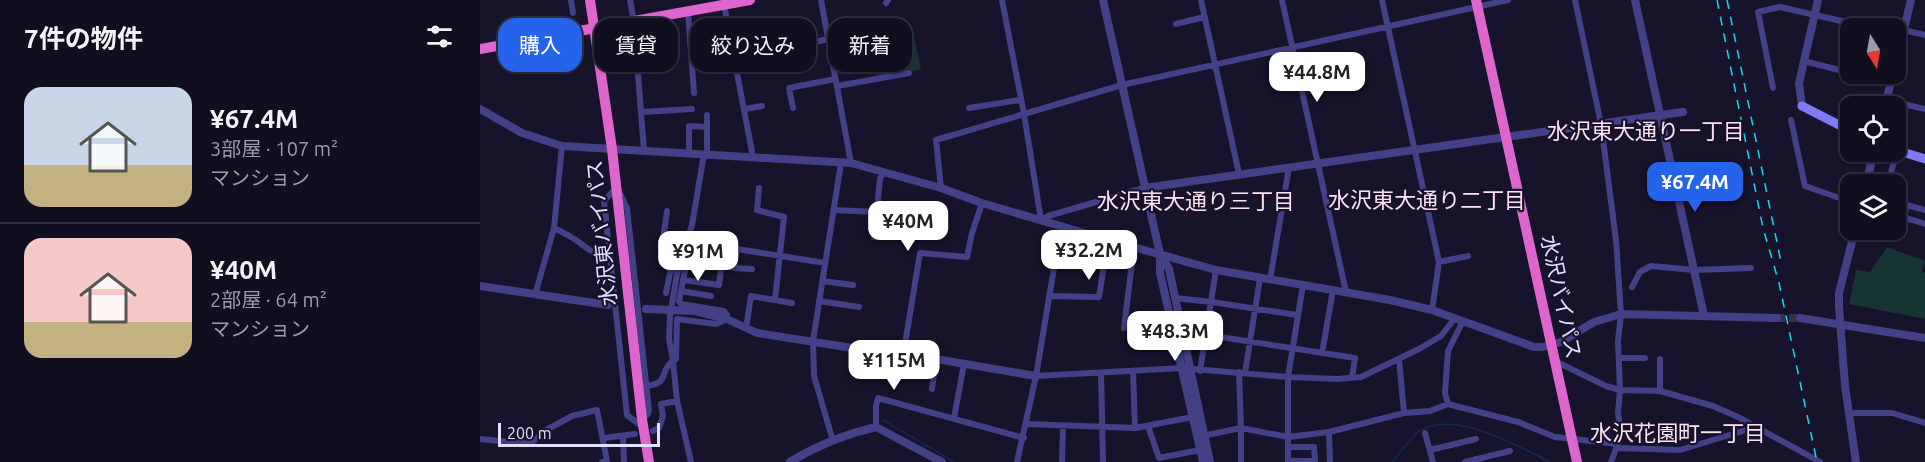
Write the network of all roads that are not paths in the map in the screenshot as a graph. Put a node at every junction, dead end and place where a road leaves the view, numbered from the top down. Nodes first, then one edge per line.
1 (571, 0) edge
2 (590, 0) edge
3 (630, 0) edge
4 (750, 0) edge
5 (821, 0) edge
6 (1002, 0) edge
7 (1103, 0) edge
8 (1201, 0) edge
9 (1282, 0) edge
10 (1382, 0) edge
11 (1508, 0) edge
12 (1575, 0) edge
13 (1635, 0) edge
14 (1818, 0) edge
15 (1911, 0) edge
16 (724, 2) edge
17 (1476, 3) edge
18 (1781, 3) edge
19 (688, 11) junction
20 (573, 14) dead end
21 (1815, 14) junction
22 (1204, 17) junction
23 (633, 18) edge
24 (654, 18) edge
25 (727, 18) edge
26 (1906, 18) edge
27 (1840, 20) edge
28 (594, 23) edge
29 (1176, 24) dead end
30 (1388, 27) junction
31 (594, 29) edge
32 (1906, 33) edge
33 (1925, 35) edge
34 (828, 39) joint
35 (816, 42) edge
36 (1293, 48) junction
37 (480, 49) edge
38 (1803, 61) junction
39 (1216, 65) junction
40 (1840, 70) edge
41 (601, 72) edge
42 (638, 72) edge
43 (737, 72) edge
44 (834, 72) edge
45 (909, 73) dead end
46 (835, 79) junction
47 (1122, 85) junction
48 (837, 87) junction
49 (1773, 88) dead end
50 (694, 93) dead end
51 (1020, 100) junction
52 (762, 106) dead end
53 (1802, 106) joint
54 (1906, 106) edge
55 (793, 108) dead end
56 (969, 108) dead end
57 (692, 109) dead end
58 (745, 109) junction
59 (1925, 109) edge
60 (480, 110) edge
61 (641, 112) junction
62 (1683, 112) dead end
63 (1024, 114) junction
64 (707, 115) dead end
65 (1660, 116) junction
66 (1791, 120) dead end
67 (1601, 124) junction
68 (1840, 125) edge
69 (707, 127) junction
70 (1506, 137) junction
71 (562, 146) junction
72 (612, 149) junction
73 (1416, 150) junction
74 (644, 151) junction
75 (1906, 153) edge
76 (689, 154) junction
77 (704, 154) junction
78 (753, 157) junction
79 (1925, 159) edge
80 (841, 163) junction
81 (851, 163) junction
82 (1318, 163) junction
83 (1289, 167) junction
84 (883, 172) junction
85 (1239, 174) junction
86 (617, 187) junction
87 (759, 188) dead end
88 (941, 188) junction
89 (1144, 188) junction
90 (1840, 198) edge
91 (878, 203) junction
92 (982, 203) junction
93 (893, 206) dead end
94 (1906, 209) edge
95 (834, 210) junction
96 (1925, 210) edge
97 (667, 212) dead end
98 (877, 212) junction
99 (1906, 218) edge
100 (1041, 220) junction
101 (1925, 224) edge
102 (1061, 226) junction
103 (554, 228) junction
104 (874, 237) dead end
105 (1108, 240) junction
106 (1852, 240) edge
107 (1134, 247) junction
108 (686, 254) junction
109 (1160, 254) junction
110 (610, 255) junction
111 (780, 256) junction
112 (1468, 256) dead end
113 (1439, 262) junction
114 (825, 263) junction
115 (1750, 268) dead end
116 (752, 269) dead end
117 (678, 270) junction
118 (1216, 270) junction
119 (1694, 270) junction
120 (1260, 278) junction
121 (684, 280) junction
122 (1270, 280) junction
123 (822, 281) junction
124 (853, 285) dead end
125 (1303, 285) junction
126 (480, 286) edge
127 (1632, 288) dead end
128 (1333, 290) junction
129 (681, 291) junction
130 (1346, 292) junction
131 (666, 293) dead end
132 (535, 295) junction
133 (711, 296) dead end
134 (1048, 296) junction
135 (1175, 298) junction
136 (775, 300) junction
137 (819, 301) junction
138 (1212, 302) junction
139 (792, 303) dead end
140 (608, 305) dead end
141 (859, 307) dead end
142 (646, 309) dead end
143 (1255, 309) junction
144 (671, 310) junction
145 (1432, 310) junction
146 (1621, 314) junction
147 (1297, 315) junction
148 (1704, 316) junction
149 (1777, 318) tunnel mouth
150 (1800, 318) tunnel mouth
151 (727, 319) junction
152 (1459, 320) junction
153 (1840, 324) junction
154 (746, 328) junction
155 (1124, 328) dead end
156 (1182, 331) junction
157 (1206, 335) junction
158 (1925, 338) edge
159 (813, 341) junction
160 (1249, 342) junction
161 (1551, 345) junction
162 (1293, 349) junction
163 (1322, 353) junction
164 (903, 356) junction
165 (1399, 358) junction
166 (1619, 358) junction
167 (1645, 358) dead end
168 (936, 359) junction
169 (1660, 359) dead end
170 (673, 361) junction
171 (1555, 361) junction
172 (964, 364) junction
173 (1186, 368) junction
174 (1200, 370) junction
175 (1133, 372) junction
176 (1101, 373) junction
177 (1242, 373) junction
178 (1036, 376) junction
179 (1288, 377) junction
180 (1352, 378) junction
181 (645, 386) junction
182 (932, 389) dead end
183 (1620, 390) junction
184 (1660, 391) junction
185 (677, 400) junction
186 (1448, 404) junction
187 (1404, 413) junction
188 (1850, 413) junction
189 (1193, 417) junction
190 (954, 418) junction
191 (1925, 423) edge
192 (1027, 424) junction
193 (1064, 426) junction
194 (1148, 426) junction
195 (876, 427) junction
196 (1756, 427) junction
197 (644, 428) junction
198 (1102, 428) junction
199 (1135, 428) junction
200 (1241, 428) junction
201 (1329, 432) junction
202 (1425, 433) dead end
203 (1201, 436) junction
204 (623, 437) junction
205 (1288, 437) junction
206 (604, 438) junction
207 (1023, 438) junction
208 (480, 439) edge
209 (1476, 439) dead end
210 (1572, 439) junction
211 (832, 441) junction
212 (1618, 446) junction
213 (1288, 447) junction
214 (1200, 450) junction
215 (1430, 450) junction
216 (1510, 451) dead end
217 (803, 458) edge
218 (1288, 461) edge
219 (602, 462) edge
220 (624, 462) edge
221 (649, 462) edge
222 (691, 462) edge
223 (789, 462) edge
224 (942, 462) edge
225 (1017, 462) edge
226 (1062, 462) edge
227 (1103, 462) edge
228 (1203, 462) edge
229 (1210, 462) edge
230 (1242, 462) edge
231 (1330, 462) edge
232 (1432, 462) edge
233 (1465, 462) edge
234 (1577, 462) edge
235 (1611, 462) edge
236 (1820, 462) edge
237 (1856, 462) edge

1 - 20 street
2 - 28 highway, 水沢東バイパス
3 - 23 street
4 - 16 highway
5 - 34 street
6 - 51 street
7 - 47 street
8 - 22 street
9 - 36 street
10 - 30 street
11 - 17 street
12 - 67 street
13 - 65 street
14 - 21 street
15 - 26 street
16 - 19 highway
16 - 25 street
17 - 30 street
17 - 70 highway, 水沢バイパス
18 - 21 street
18 - 49 street
19 - 24 highway
19 - 50 street
21 - 27 street
21 - 38 street
22 - 29 street
22 - 39 street
30 - 36 street
30 - 73 street
31 - 37 highway
32 - 33 street
34 - 35 street
36 - 39 street
36 - 82 street
38 - 40 street
38 - 53 street
39 - 47 street
39 - 85 street
41 - 72 highway, 水沢東バイパス
42 - 61 street
43 - 58 street
44 - 46 street
45 - 48 street
46 - 48 street
46 - 55 street
47 - 63 street
47 - 89 street
48 - 81 street
51 - 56 street
51 - 63 street
52 - 58 street
53 - 68 main road
54 - 59 street
57 - 61 street
58 - 78 street
60 - 71 street
61 - 74 street
62 - 65 street
63 - 88 street
63 - 100 street
64 - 69 street
65 - 67 street
65 - 119 street
66 - 90 street
67 - 70 street
67 - 146 street
69 - 76 street
69 - 77 street
70 - 73 street
70 - 161 highway, 水沢バイパス
71 - 72 street
71 - 103 street
72 - 74 street
72 - 86 highway, 水沢東バイパス
73 - 82 street
73 - 113 street
74 - 76 street
75 - 79 main road
76 - 77 street
77 - 78 street
77 - 108 street
78 - 80 street
80 - 81 street
80 - 95 street
81 - 84 street
82 - 83 street
82 - 130 street
83 - 85 street
83 - 122 street
84 - 88 street
84 - 91 street
85 - 89 street
86 - 110 street
86 - 181 street
86 - 197 highway, 水沢東バイパス
87 - 111 street
88 - 92 street
89 - 100 street
89 - 109 street
91 - 93 street
91 - 98 street
92 - 100 street
92 - 164 street
94 - 96 street
95 - 98 street
95 - 114 street
97 - 108 street
98 - 104 street
99 - 101 street
100 - 102 street
102 - 105 street
102 - 134 street
103 - 110 street
103 - 132 street
105 - 107 street
105 - 134 street
106 - 153 street
107 - 109 street
107 - 155 street
108 - 117 street
108 - 121 street
108 - 121 street
109 - 118 street
109 - 135 street
109 - 173 street
110 - 197 street
111 - 114 street
111 - 116 street
111 - 136 street
112 - 113 street
113 - 145 street
114 - 123 street
115 - 119 street
117 - 131 street
117 - 144 street
118 - 120 street
118 - 138 street
119 - 127 street
119 - 148 street
120 - 122 street
120 - 143 street
121 - 129 street
122 - 125 street
123 - 124 street
123 - 137 street
125 - 128 street
125 - 147 street
126 - 132 street
128 - 130 street
128 - 163 street
129 - 133 street
129 - 151 street
130 - 145 street
132 - 140 street
134 - 178 street
135 - 138 street
135 - 156 street
136 - 139 street
136 - 154 street
137 - 141 street
137 - 159 street
138 - 143 street
138 - 157 street
142 - 144 street
143 - 147 street
143 - 160 street
144 - 151 street
144 - 170 street
145 - 152 street
146 - 148 street
146 - 161 street
146 - 166 street
147 - 162 street
148 - 149 street
150 - 153 street
151 - 154 street
151 - 170 street
152 - 161 street
152 - 165 street
152 - 186 street
153 - 158 street
153 - 188 street
154 - 159 street
156 - 157 street
156 - 173 street
157 - 160 street
157 - 174 street
159 - 164 street
159 - 211 street
160 - 162 street
160 - 177 street
161 - 171 highway, 水沢バイパス
162 - 163 street
162 - 179 street
163 - 180 street
164 - 168 street
165 - 180 street
165 - 187 street
166 - 167 street
166 - 183 street
168 - 172 street
168 - 182 street
169 - 184 street
170 - 181 street
170 - 185 street
171 - 183 street
171 - 210 highway, 水沢バイパス
172 - 178 street
172 - 190 street
173 - 174 street
173 - 175 street
173 - 189 street
173 - 203 street
174 - 177 street
175 - 176 street
175 - 199 street
176 - 178 street
176 - 198 street
177 - 179 street
177 - 200 street
178 - 192 street
179 - 180 street
179 - 205 street
181 - 197 street
183 - 184 street
183 - 212 street
184 - 196 street
185 - 197 street
185 - 222 street
186 - 187 street
186 - 210 street
187 - 201 street
188 - 191 street
188 - 237 street
189 - 194 street
189 - 203 street
190 - 195 street
190 - 207 street
192 - 193 street
192 - 207 street
193 - 198 street
193 - 226 street
194 - 199 street
194 - 214 street
195 - 211 street
195 - 224 street
196 - 212 street
196 - 236 street
197 - 204 street
197 - 221 highway, 水沢東バイパス
198 - 199 street
198 - 227 street
200 - 203 street
200 - 205 street
200 - 230 street
201 - 205 street
201 - 231 street
202 - 215 street
203 - 214 street
203 - 229 street
204 - 206 street
204 - 220 street
205 - 213 street
206 - 208 street
206 - 219 street
207 - 225 street
209 - 215 street
210 - 212 street
210 - 234 highway, 水沢バイパス
211 - 217 street
212 - 235 street
213 - 218 street
213 - 218 street
214 - 228 street
215 - 232 street
216 - 233 street
217 - 223 street

